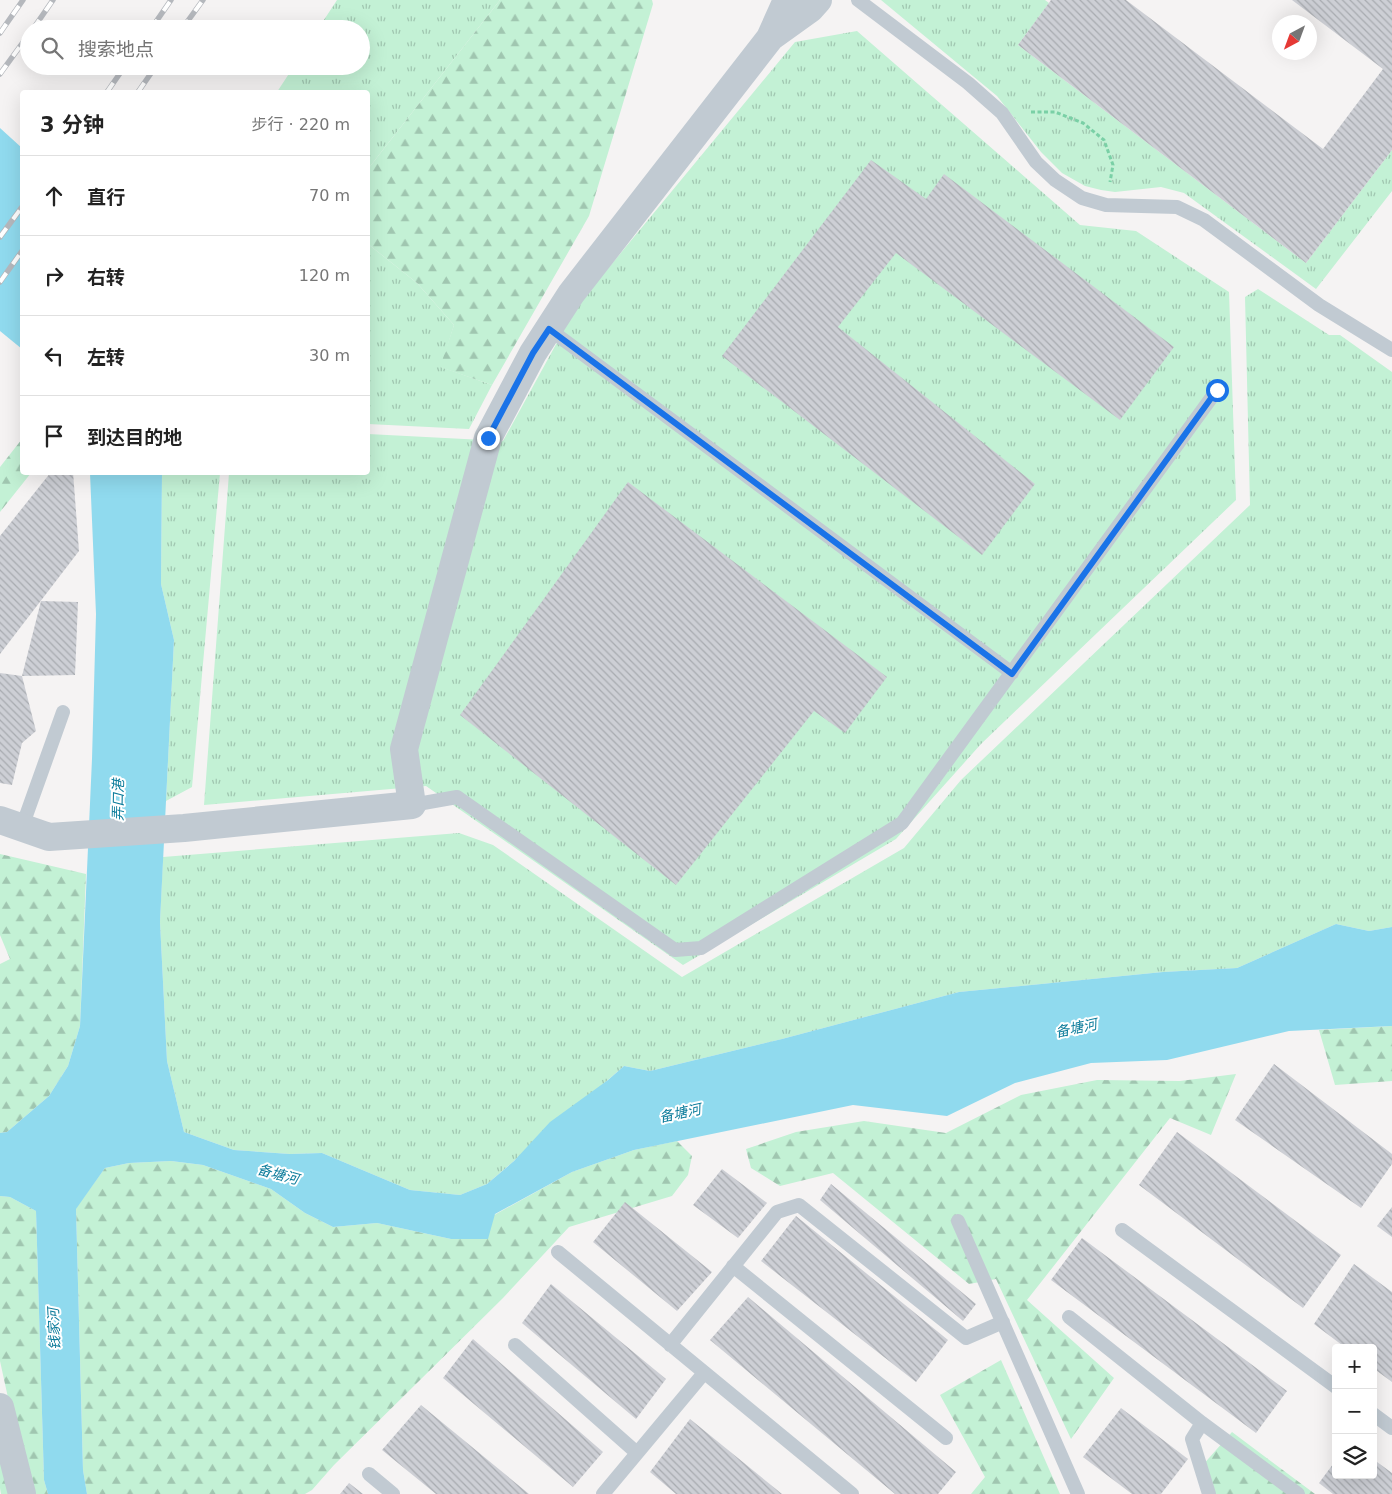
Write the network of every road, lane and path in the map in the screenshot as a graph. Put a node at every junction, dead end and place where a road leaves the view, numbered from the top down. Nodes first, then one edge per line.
1 (787, 0) edge
2 (818, 0) edge
3 (858, 0) edge
4 (770, 38) junction
5 (1002, 113) junction
6 (1106, 205) junction
7 (549, 329) junction
8 (1392, 350) edge
9 (1217, 390) dead end
10 (1012, 674) junction
11 (63, 712) dead end
12 (412, 805) junction
13 (11, 823) edge
14 (958, 1221) dead end
15 (1122, 1230) dead end
16 (558, 1252) dead end
17 (733, 1266) junction
18 (1069, 1317) dead end
19 (1003, 1322) junction
20 (670, 1344) junction
21 (515, 1345) dead end
22 (704, 1373) junction
23 (1332, 1384) edge
24 (0, 1407) edge
25 (1377, 1417) edge
26 (1202, 1423) junction
27 (1392, 1428) edge
28 (946, 1438) dead end
29 (637, 1453) junction
30 (369, 1474) dead end
31 (22, 1494) edge
32 (393, 1494) edge
33 (603, 1494) edge
34 (852, 1494) edge
35 (1078, 1494) edge
36 (1209, 1494) edge
37 (1298, 1494) edge

1 - 4 street
2 - 4 street
3 - 5 lane
4 - 7 street
5 - 6 lane
5 - 6 path
6 - 8 lane
7 - 10 lane
7 - 12 street
9 - 10 lane
10 - 12 lane
11 - 13 lane
12 - 13 street
14 - 19 lane
15 - 23 lane
16 - 20 lane
17 - 19 lane
17 - 20 lane
17 - 28 lane
18 - 26 lane
19 - 35 lane
20 - 22 lane
21 - 29 lane
22 - 29 lane
22 - 34 lane
24 - 31 street
25 - 27 lane
26 - 36 lane
26 - 37 lane
29 - 33 lane
30 - 32 lane

